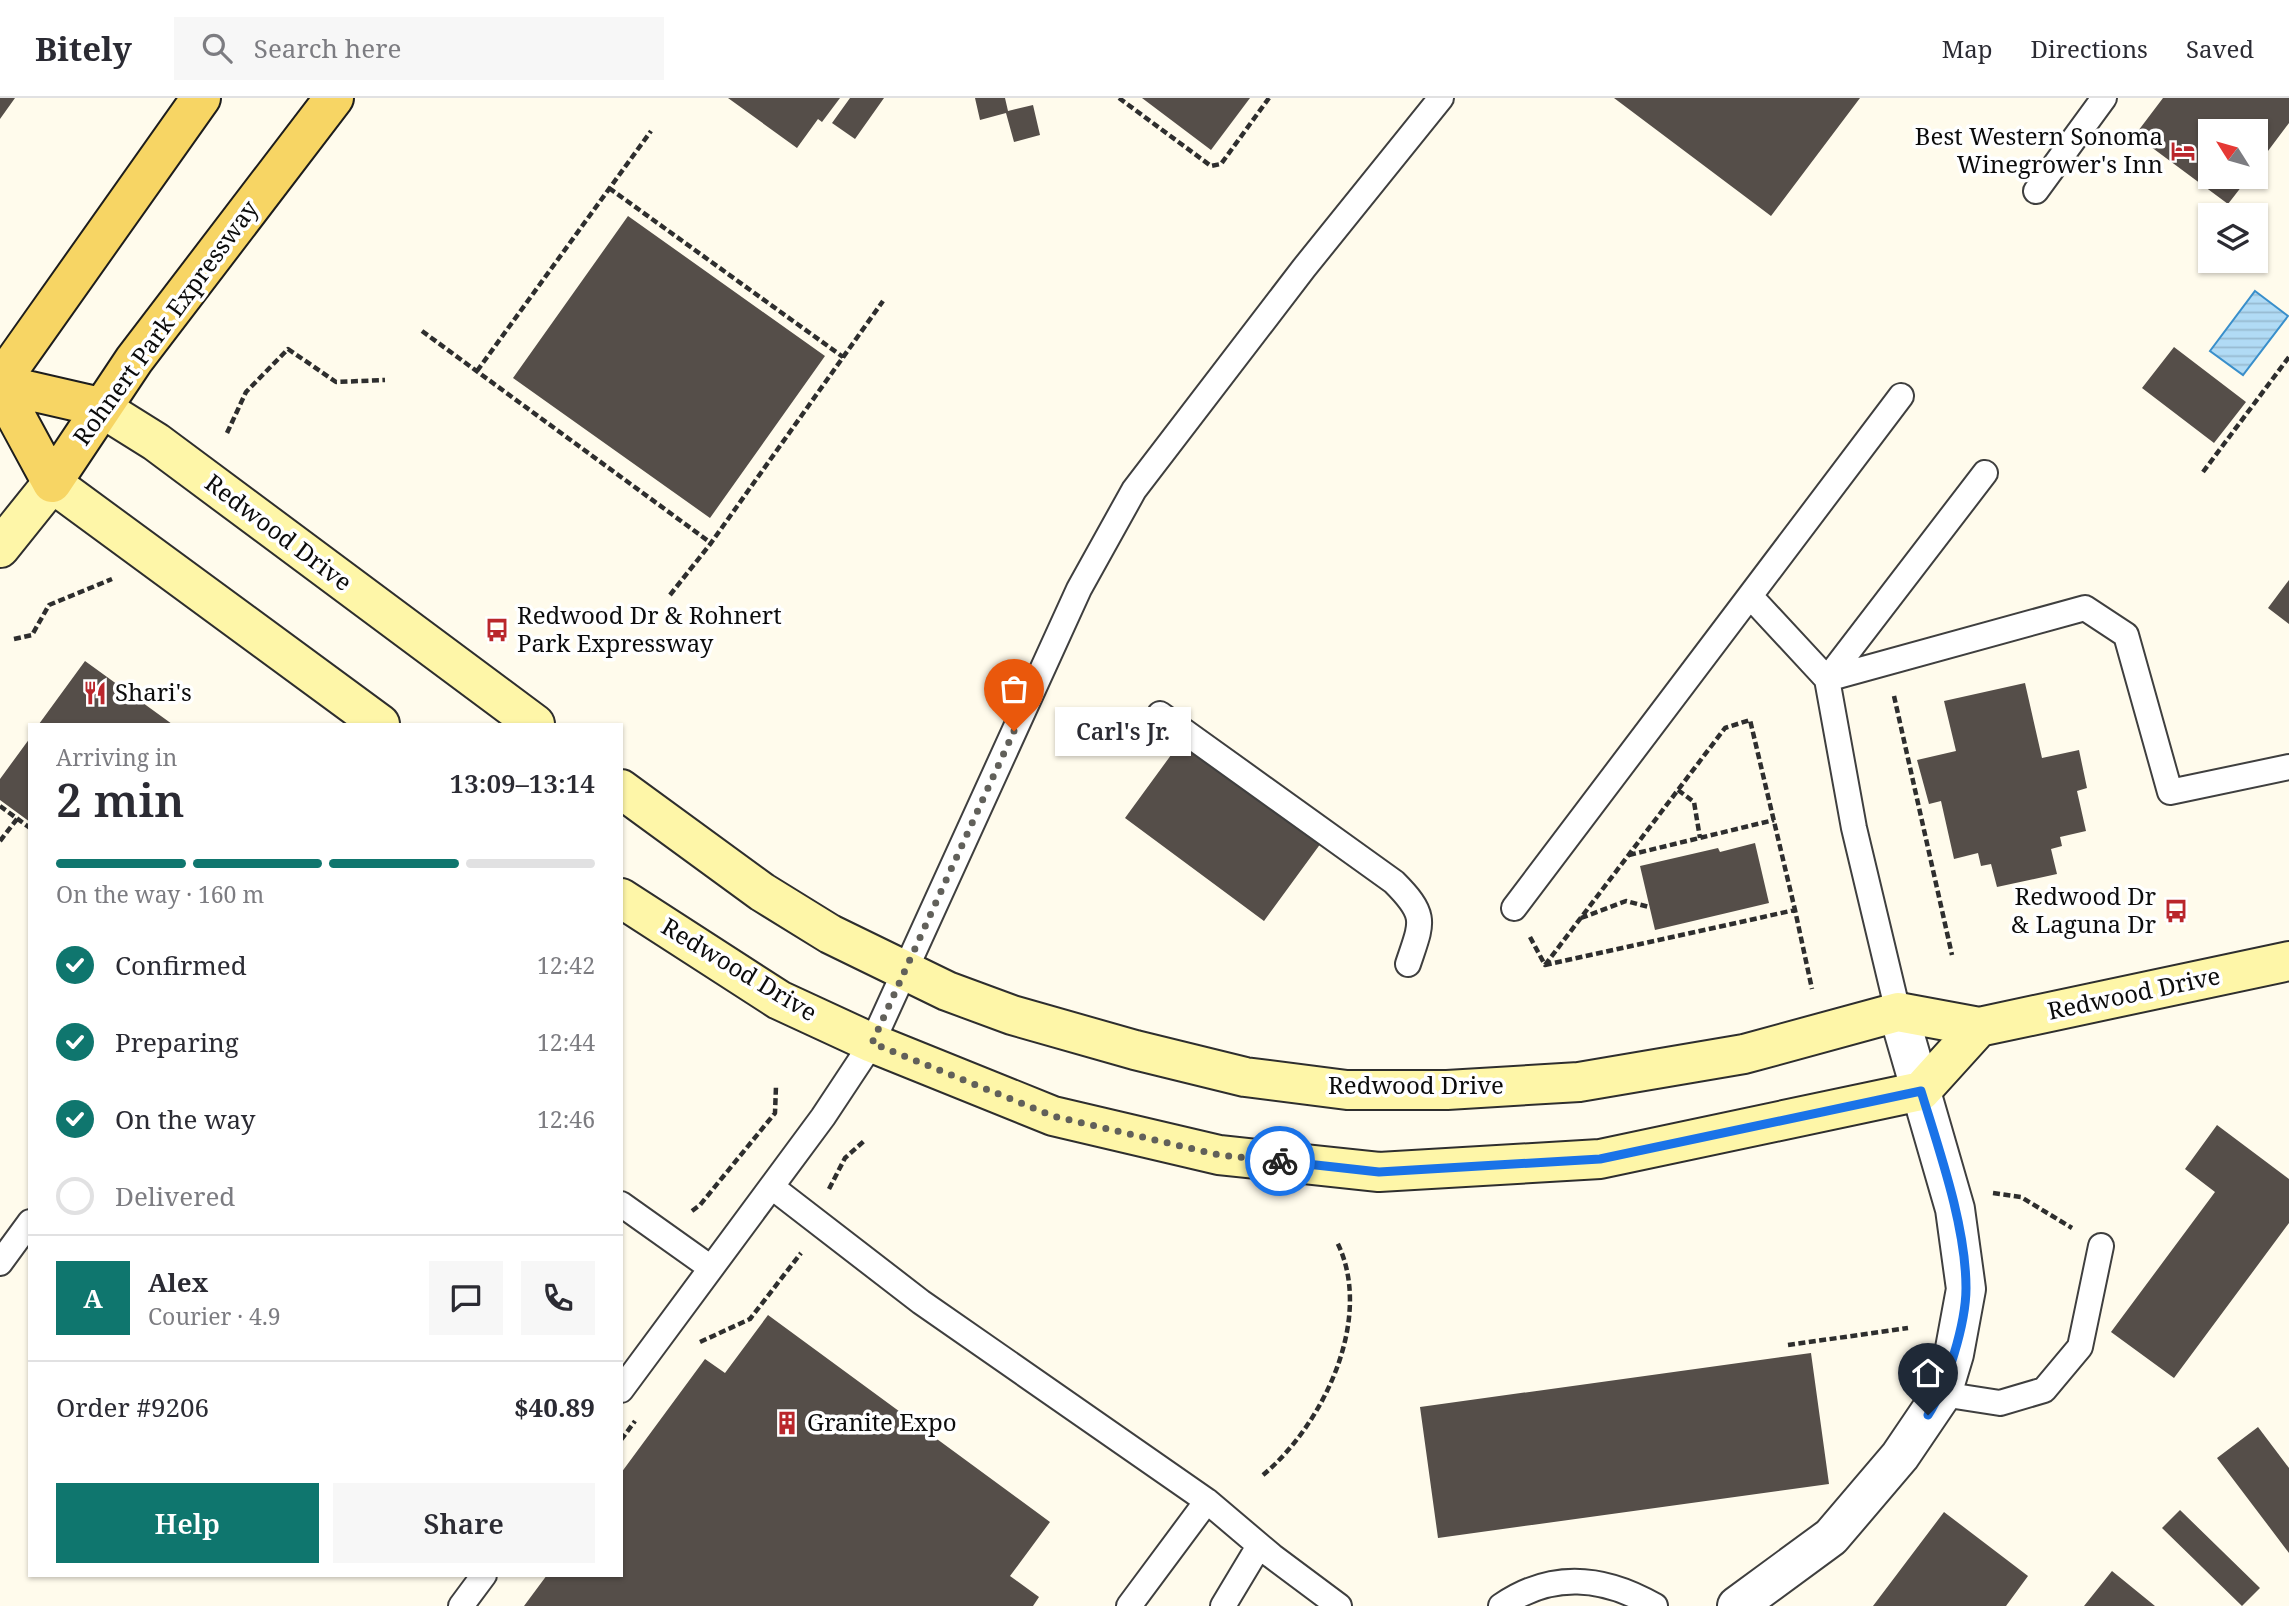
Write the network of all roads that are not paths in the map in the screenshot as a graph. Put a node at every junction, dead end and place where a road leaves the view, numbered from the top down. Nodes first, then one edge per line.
1 (201, 98) edge
2 (334, 98) edge
3 (1441, 98) edge
4 (2104, 98) edge
5 (2036, 191) dead end
6 (0, 384) edge
7 (1900, 396) dead end
8 (100, 407) junction
9 (1985, 472) dead end
10 (52, 483) junction
11 (0, 548) edge
12 (1750, 596) junction
13 (1827, 679) junction
14 (1160, 714) dead end
15 (379, 723) edge
16 (534, 723) edge
17 (2289, 767) edge
18 (623, 790) edge
19 (623, 899) edge
20 (1514, 908) road end
21 (2289, 961) edge
22 (1408, 964) dead end
23 (906, 972) junction
24 (1898, 1012) junction
25 (1979, 1027) junction
26 (872, 1043) junction
27 (1921, 1091) junction
28 (772, 1187) junction
29 (623, 1205) edge
30 (28, 1225) edge
31 (2101, 1246) road end
32 (0, 1263) edge
33 (711, 1268) junction
34 (623, 1387) edge
35 (1942, 1394) junction
36 (1207, 1501) junction
37 (1259, 1546) junction
38 (483, 1577) edge
39 (461, 1606) edge
40 (1129, 1606) edge
41 (1223, 1606) edge
42 (1339, 1606) edge
43 (1501, 1606) edge
44 (1655, 1606) edge
45 (1737, 1606) edge

1 - 6 main road
2 - 8 main road, Rohnert Park Expressway
3 - 23 lane
4 - 5 lane
6 - 8 main road, Redwood Drive
6 - 10 main road
7 - 12 lane
8 - 10 main road, Rohnert Park Expressway
8 - 16 main road, Redwood Drive
9 - 13 lane
10 - 11 main road, Rohnert Park Expressway
10 - 15 main road
12 - 13 lane
12 - 20 lane
13 - 17 lane
13 - 24 lane
14 - 22 lane
18 - 23 main road, Redwood Drive
19 - 26 main road, Redwood Drive
21 - 25 main road, Redwood Drive
23 - 24 main road, Redwood Drive
23 - 26 lane
24 - 25 main road, Redwood Drive
24 - 27 street
25 - 27 main road
26 - 27 main road, Redwood Drive
26 - 28 lane
27 - 35 street
28 - 33 lane
28 - 36 lane
29 - 33 lane
30 - 32 lane
31 - 35 lane
33 - 34 lane
35 - 45 street
36 - 37 lane
36 - 40 lane
37 - 41 lane
37 - 42 lane
38 - 39 lane
43 - 44 lane

